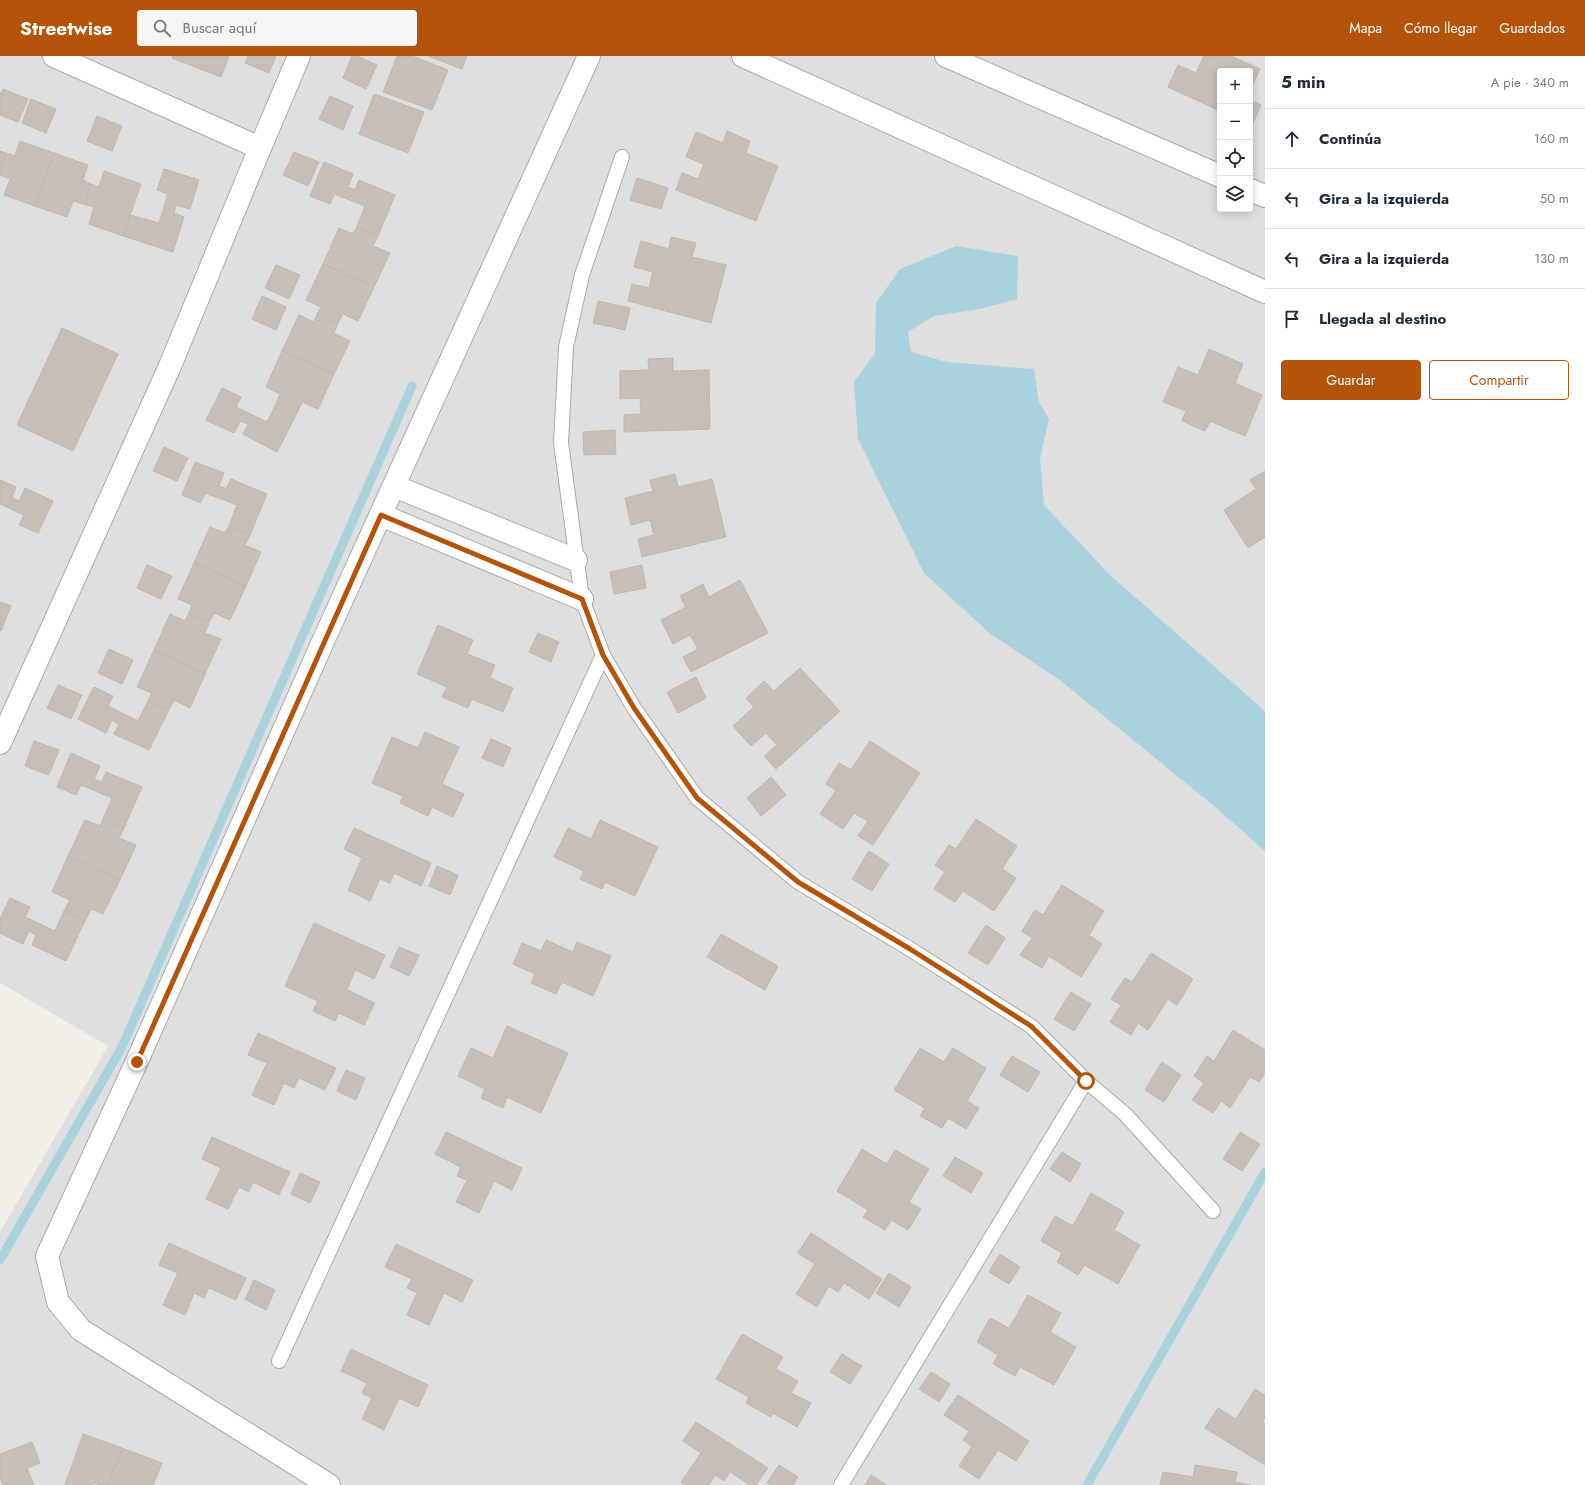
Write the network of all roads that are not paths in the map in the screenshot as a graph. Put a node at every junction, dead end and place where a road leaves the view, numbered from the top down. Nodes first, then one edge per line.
1 (54, 56) edge
2 (299, 56) edge
3 (588, 56) edge
4 (743, 56) edge
5 (946, 56) edge
6 (260, 148) junction
7 (622, 158) dead end
8 (1217, 175) edge
9 (1253, 191) edge
10 (1265, 196) edge
11 (1265, 292) edge
12 (394, 486) junction
13 (381, 515) junction
14 (576, 560) junction
15 (582, 599) junction
16 (603, 655) junction
17 (0, 743) edge
18 (1086, 1081) junction
19 (1213, 1211) dead end
20 (280, 1361) dead end
21 (306, 1479) edge
22 (329, 1485) edge
23 (841, 1485) edge

1 - 6 street
2 - 6 street
3 - 12 street
4 - 11 street
5 - 8 street
6 - 17 street
7 - 14 lane
9 - 10 street
12 - 13 street
12 - 14 street
13 - 15 street
13 - 21 street
14 - 15 lane
15 - 16 lane
16 - 18 lane
16 - 20 lane
18 - 19 lane
18 - 23 lane
21 - 22 street

